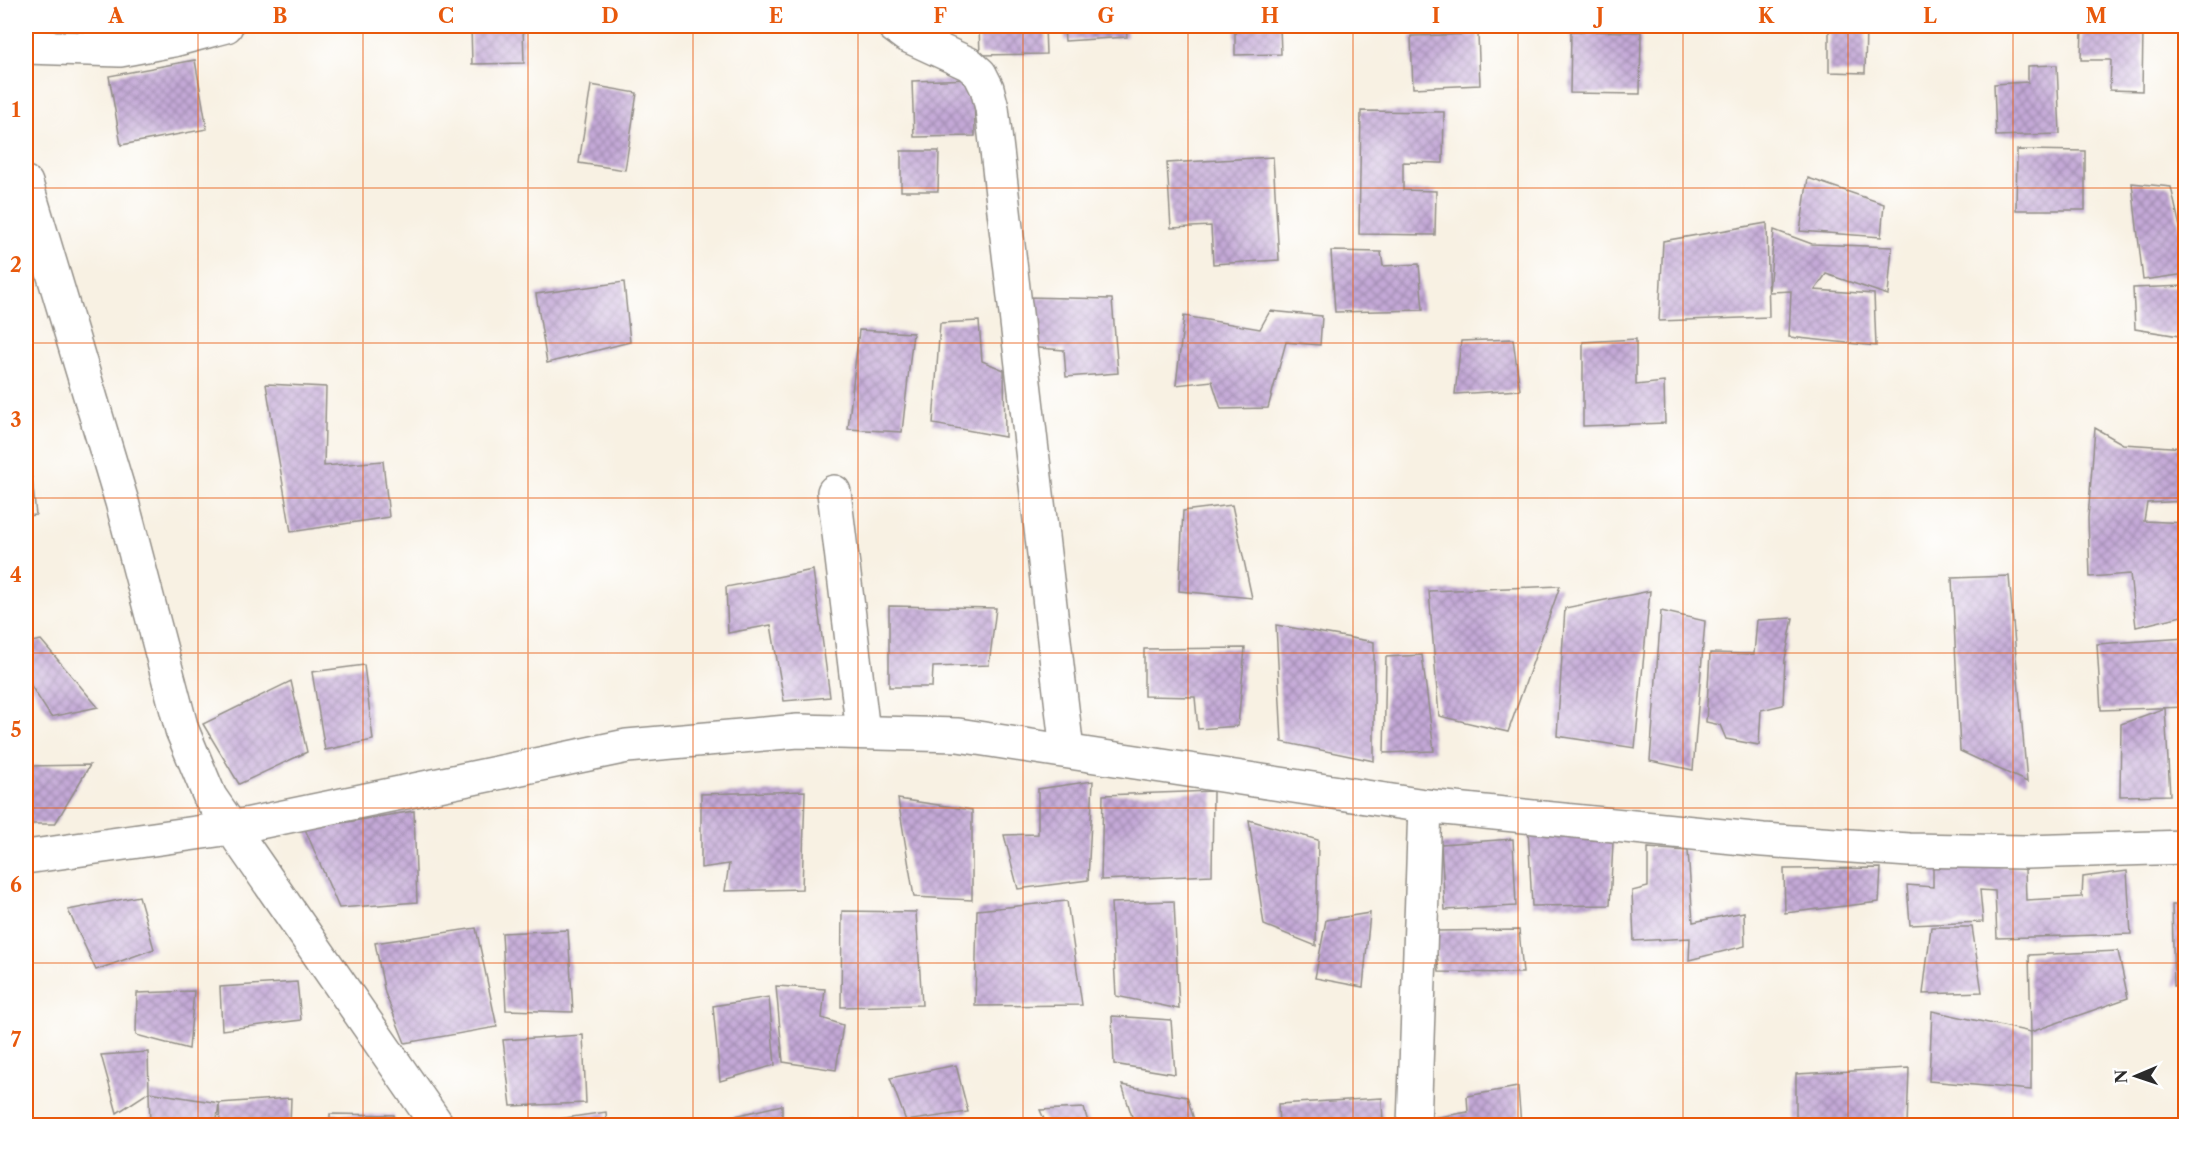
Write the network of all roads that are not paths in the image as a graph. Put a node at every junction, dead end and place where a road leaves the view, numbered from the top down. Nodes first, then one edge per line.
1 (226, 26) edge
2 (894, 26) edge
3 (26, 46) edge
4 (26, 183) edge
5 (834, 492) dead end
6 (863, 732) junction
7 (1067, 751) junction
8 (1425, 806) junction
9 (231, 828) junction
10 (2186, 847) edge
11 (26, 857) edge
12 (438, 1125) edge
13 (1414, 1125) edge

1 - 3 street
2 - 7 street
4 - 9 street
5 - 6 street
6 - 7 street
6 - 9 street
7 - 8 street
8 - 10 street
8 - 13 street
9 - 11 street
9 - 12 street

